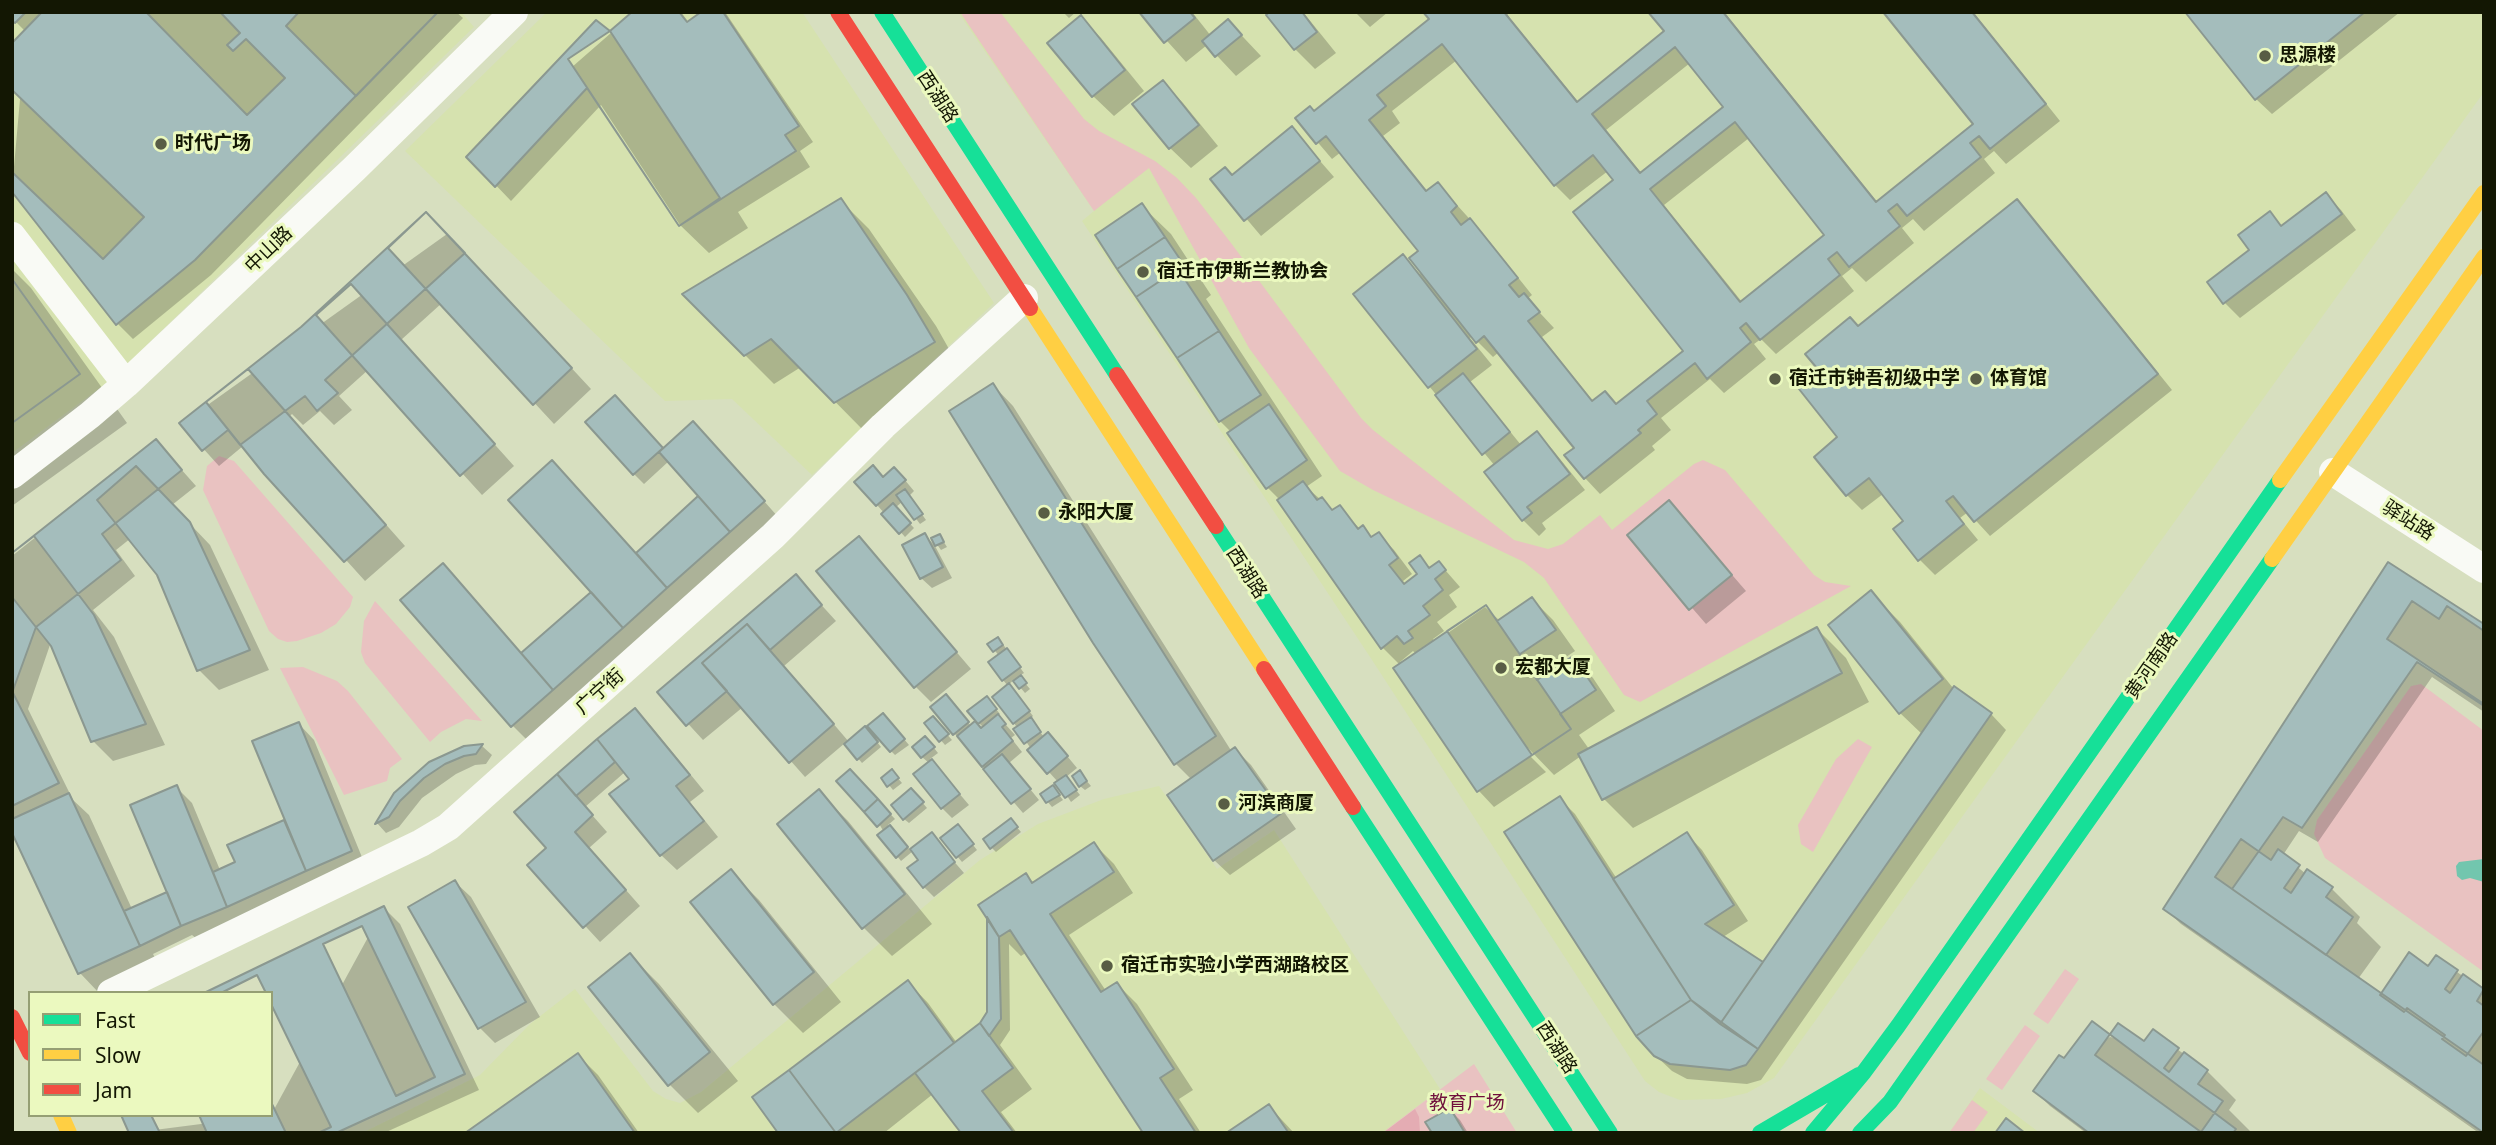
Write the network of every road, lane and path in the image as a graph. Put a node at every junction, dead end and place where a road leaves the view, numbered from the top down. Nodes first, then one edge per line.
1 (514, 12) edge
2 (838, 12) edge
3 (882, 12) edge
4 (2484, 193) edge
5 (12, 236) edge
6 (2484, 257) edge
7 (1024, 298) junction
8 (126, 384) junction
9 (2333, 472) junction
10 (12, 475) edge
11 (2484, 569) edge
12 (115, 991) edge
13 (1864, 1072) junction
14 (1890, 1102) junction
15 (1597, 1111) junction
16 (62, 1117) edge
17 (69, 1133) edge
18 (1564, 1133) edge
19 (1611, 1133) edge
20 (1622, 1133) edge
21 (1760, 1133) edge
22 (1813, 1133) edge
23 (1860, 1133) edge
24 (1870, 1133) edge

1 - 8 street, 中山路
2 - 7 main road, 西湖路
3 - 15 main road, 西湖路
4 - 13 main road, 黄河南路
5 - 8 street
6 - 9 main road, 黄河南路
7 - 12 street, 广宁街
7 - 18 main road, 西湖路
8 - 10 street, 中山路
9 - 11 street, 驿站路
9 - 14 main road, 黄河南路
13 - 21 main road
13 - 22 main road, 黄河南路
14 - 23 main road, 黄河南路
14 - 24 main road
15 - 19 main road, 西湖路
15 - 20 main road
16 - 17 main road

